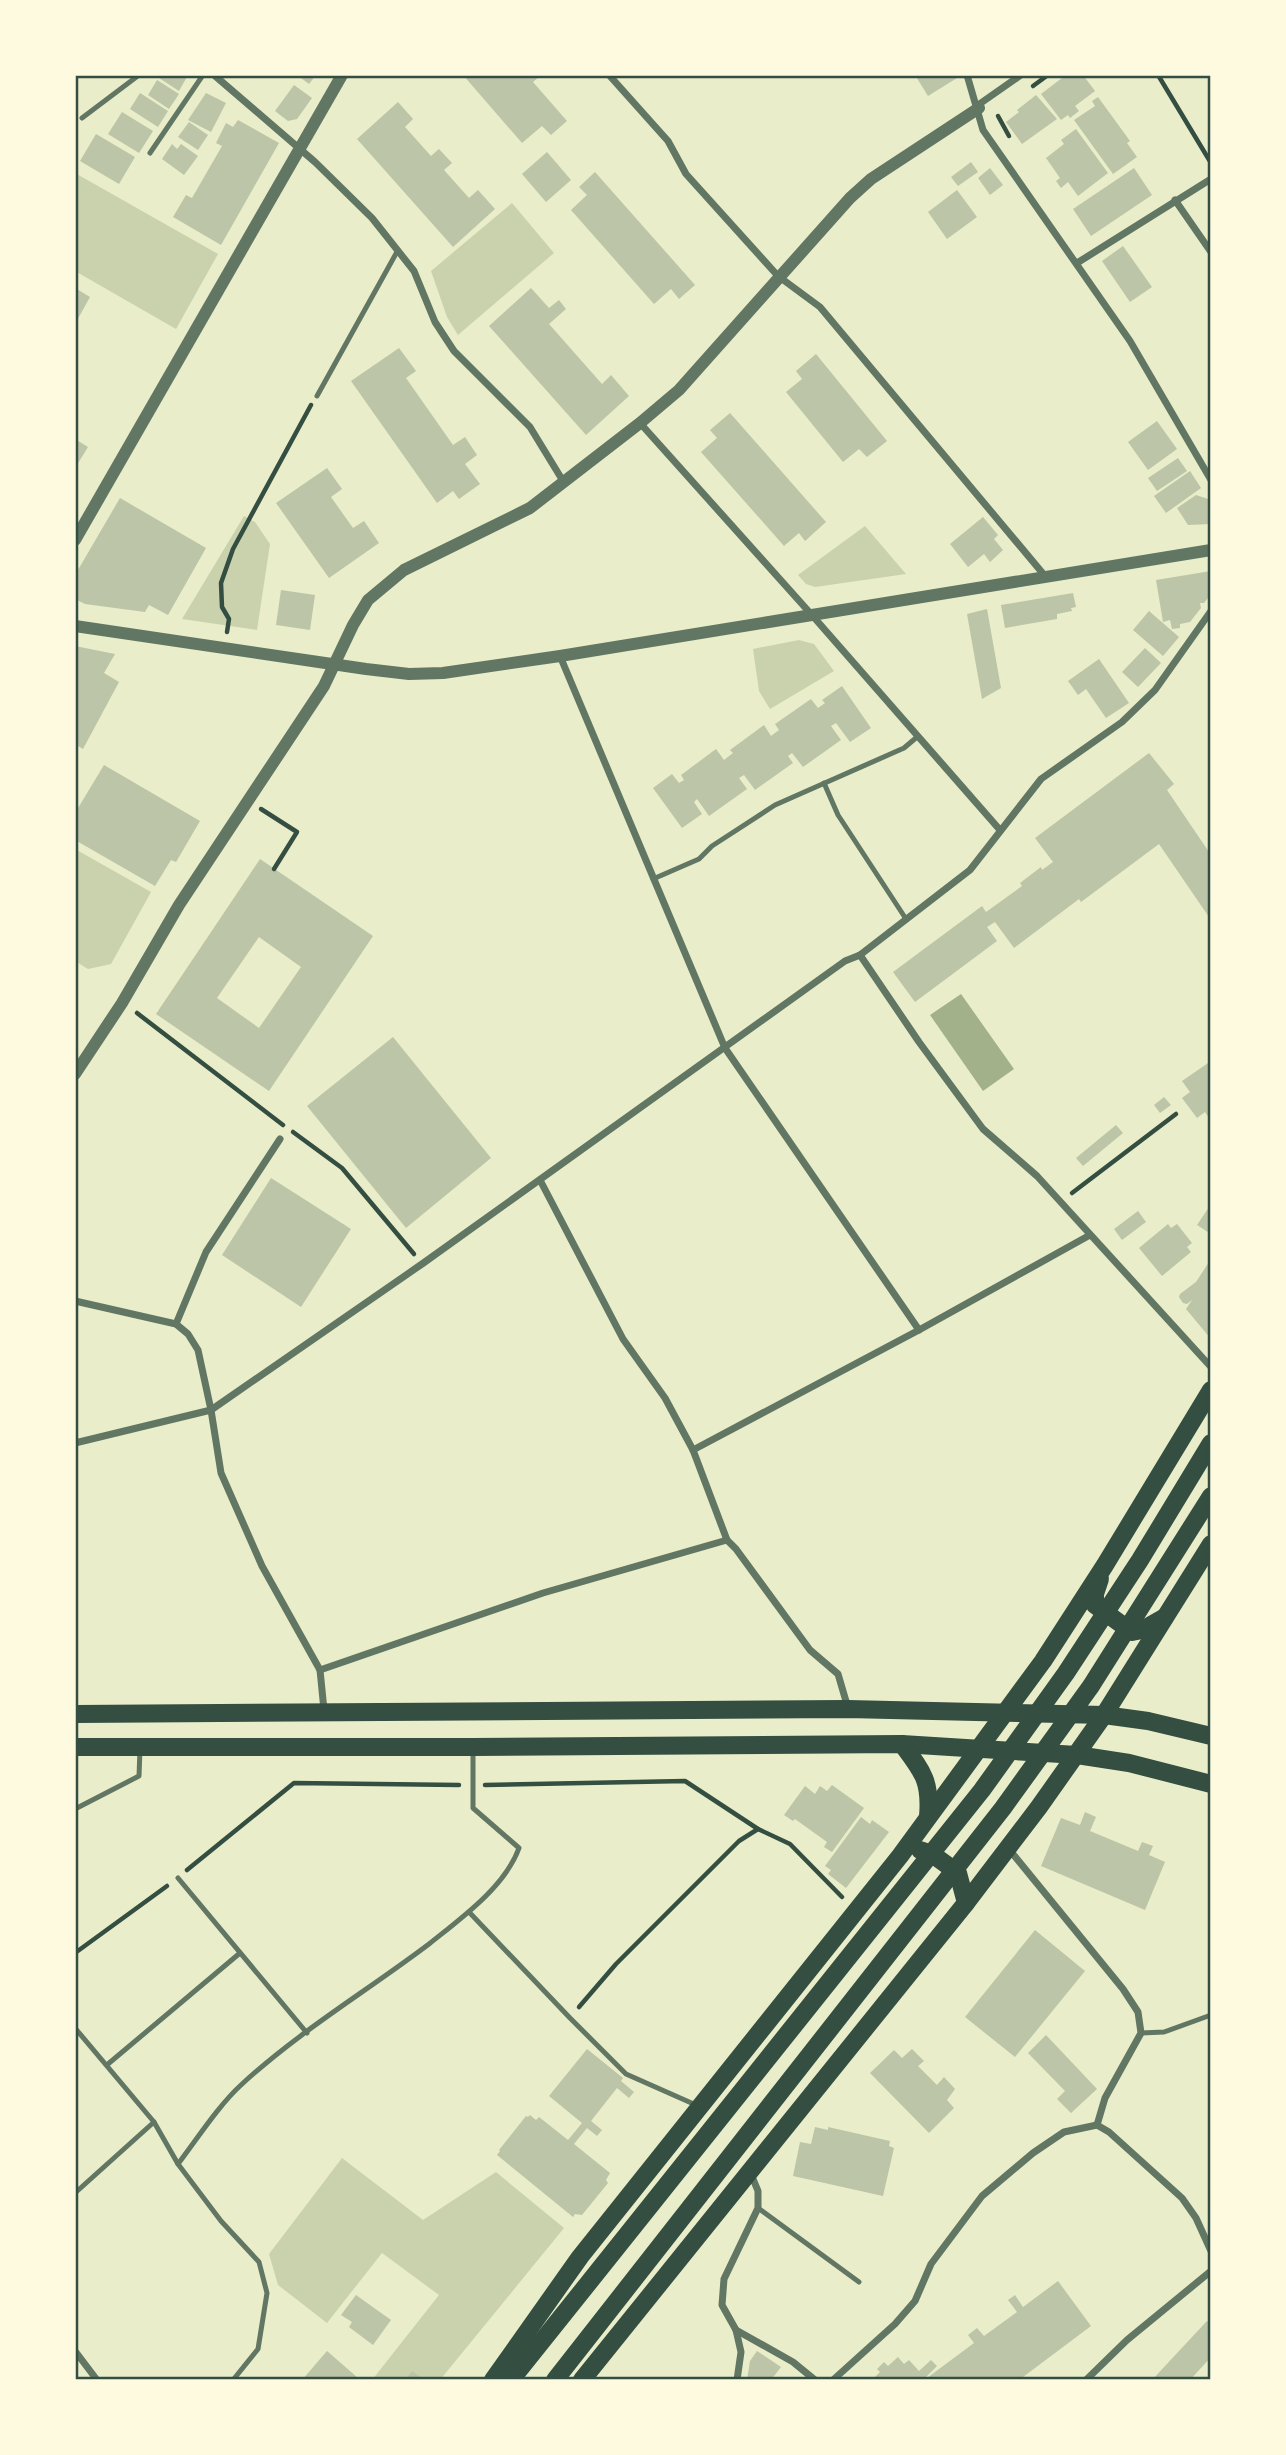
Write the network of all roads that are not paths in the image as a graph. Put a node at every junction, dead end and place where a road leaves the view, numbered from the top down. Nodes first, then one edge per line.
1 (139, 75) edge
2 (203, 75) edge
3 (214, 75) edge
4 (342, 75) edge
5 (609, 75) edge
6 (967, 75) edge
7 (1021, 75) edge
8 (978, 107) junction
9 (82, 118) dead end
10 (300, 149) junction
11 (150, 153) dead end
12 (1211, 179) edge
13 (1175, 200) junction
14 (398, 250) junction
15 (1211, 252) edge
16 (1077, 263) junction
17 (778, 276) junction
18 (317, 396) road end
19 (640, 423) junction
20 (1211, 480) edge
21 (562, 481) junction
22 (75, 540) edge
23 (1211, 550) edge
24 (1045, 576) junction
25 (1211, 611) edge
26 (811, 614) junction
27 (75, 626) edge
28 (560, 656) junction
29 (335, 664) junction
30 (917, 737) junction
31 (824, 783) junction
32 (1000, 830) junction
33 (653, 879) junction
34 (906, 919) junction
35 (860, 955) junction
36 (725, 1048) junction
37 (75, 1074) edge
38 (280, 1139) dead end
39 (540, 1180) junction
40 (1090, 1235) junction
41 (75, 1301) edge
42 (176, 1324) junction
43 (919, 1330) junction
44 (1211, 1367) edge
45 (1211, 1390) edge
46 (211, 1409) junction
47 (75, 1443) edge
48 (1211, 1443) edge
49 (694, 1450) junction
50 (1211, 1496) edge
51 (727, 1540) junction
52 (1211, 1544) edge
53 (1105, 1565) junction
54 (1168, 1616) junction
55 (320, 1670) junction
56 (848, 1709) junction
57 (324, 1713) junction
58 (1004, 1713) junction
59 (75, 1714) edge
60 (1104, 1715) junction
61 (1211, 1736) edge
62 (902, 1744) junction
63 (75, 1747) edge
64 (141, 1747) junction
65 (472, 1747) junction
66 (980, 1748) junction
67 (1077, 1755) junction
68 (1211, 1784) edge
69 (75, 1809) edge
70 (928, 1817) junction
71 (1008, 1848) junction
72 (900, 1856) junction
73 (178, 1878) road end
74 (966, 1903) junction
75 (469, 1912) junction
76 (240, 1953) junction
77 (1211, 2015) edge
78 (75, 2028) edge
79 (307, 2033) junction
80 (1141, 2033) junction
81 (108, 2064) junction
82 (701, 2107) junction
83 (155, 2122) junction
84 (1097, 2125) junction
85 (178, 2164) junction
86 (750, 2173) junction
87 (75, 2193) edge
88 (758, 2208) junction
89 (1211, 2251) edge
90 (1211, 2271) edge
91 (859, 2282) dead end
92 (736, 2330) junction
93 (75, 2351) edge
94 (97, 2380) edge
95 (233, 2380) edge
96 (493, 2380) edge
97 (510, 2380) edge
98 (555, 2380) edge
99 (582, 2380) edge
100 (737, 2380) edge
101 (815, 2380) edge
102 (833, 2380) edge
103 (1086, 2380) edge

1 - 9 lane
2 - 11 lane
3 - 10 street
4 - 10 street
5 - 17 street
6 - 8 street
7 - 8 street
8 - 16 street
8 - 17 street
10 - 14 street
10 - 22 street
12 - 13 street
13 - 15 street
13 - 16 street
14 - 18 lane
14 - 21 street
16 - 20 street
17 - 19 street
17 - 24 street
19 - 21 street
19 - 26 street
21 - 29 street
23 - 24 street
24 - 26 street
25 - 32 street
26 - 28 street
26 - 30 street
27 - 29 street
28 - 29 street
28 - 33 street
29 - 37 street
30 - 31 lane
30 - 32 street
31 - 33 lane
31 - 34 lane
32 - 34 street
33 - 36 street
34 - 35 street
35 - 36 street
35 - 40 street
36 - 39 street
36 - 43 street
38 - 42 street
39 - 46 street
39 - 49 street
40 - 43 street
40 - 44 street
41 - 42 street
42 - 46 street
43 - 49 street
45 - 53 main road
46 - 47 street
46 - 55 street
48 - 97 main road
49 - 51 street
50 - 98 main road
51 - 55 street
51 - 56 street
52 - 54 main road
53 - 54 main road
53 - 58 main road
54 - 60 main road
55 - 57 street
56 - 57 main road
56 - 58 main road
57 - 59 main road
58 - 60 main road
58 - 66 main road
60 - 61 main road
60 - 67 main road
62 - 65 main road
62 - 66 main road
62 - 70 main road
63 - 64 main road
64 - 65 main road
64 - 69 lane
65 - 75 lane
66 - 67 main road
66 - 70 main road
67 - 68 main road
67 - 71 main road
70 - 72 main road
71 - 74 main road
71 - 80 street
72 - 74 main road
72 - 82 main road
73 - 76 lane
74 - 86 main road
75 - 79 lane
75 - 82 lane
76 - 79 lane
76 - 81 lane
77 - 80 lane
78 - 81 lane
79 - 85 lane
80 - 84 street
81 - 83 lane
82 - 96 main road
83 - 85 lane
83 - 87 lane
84 - 89 street
84 - 102 street
85 - 95 lane
86 - 88 street
86 - 99 main road
88 - 91 lane
88 - 92 street
90 - 103 street
92 - 100 street
92 - 101 street
93 - 94 street

